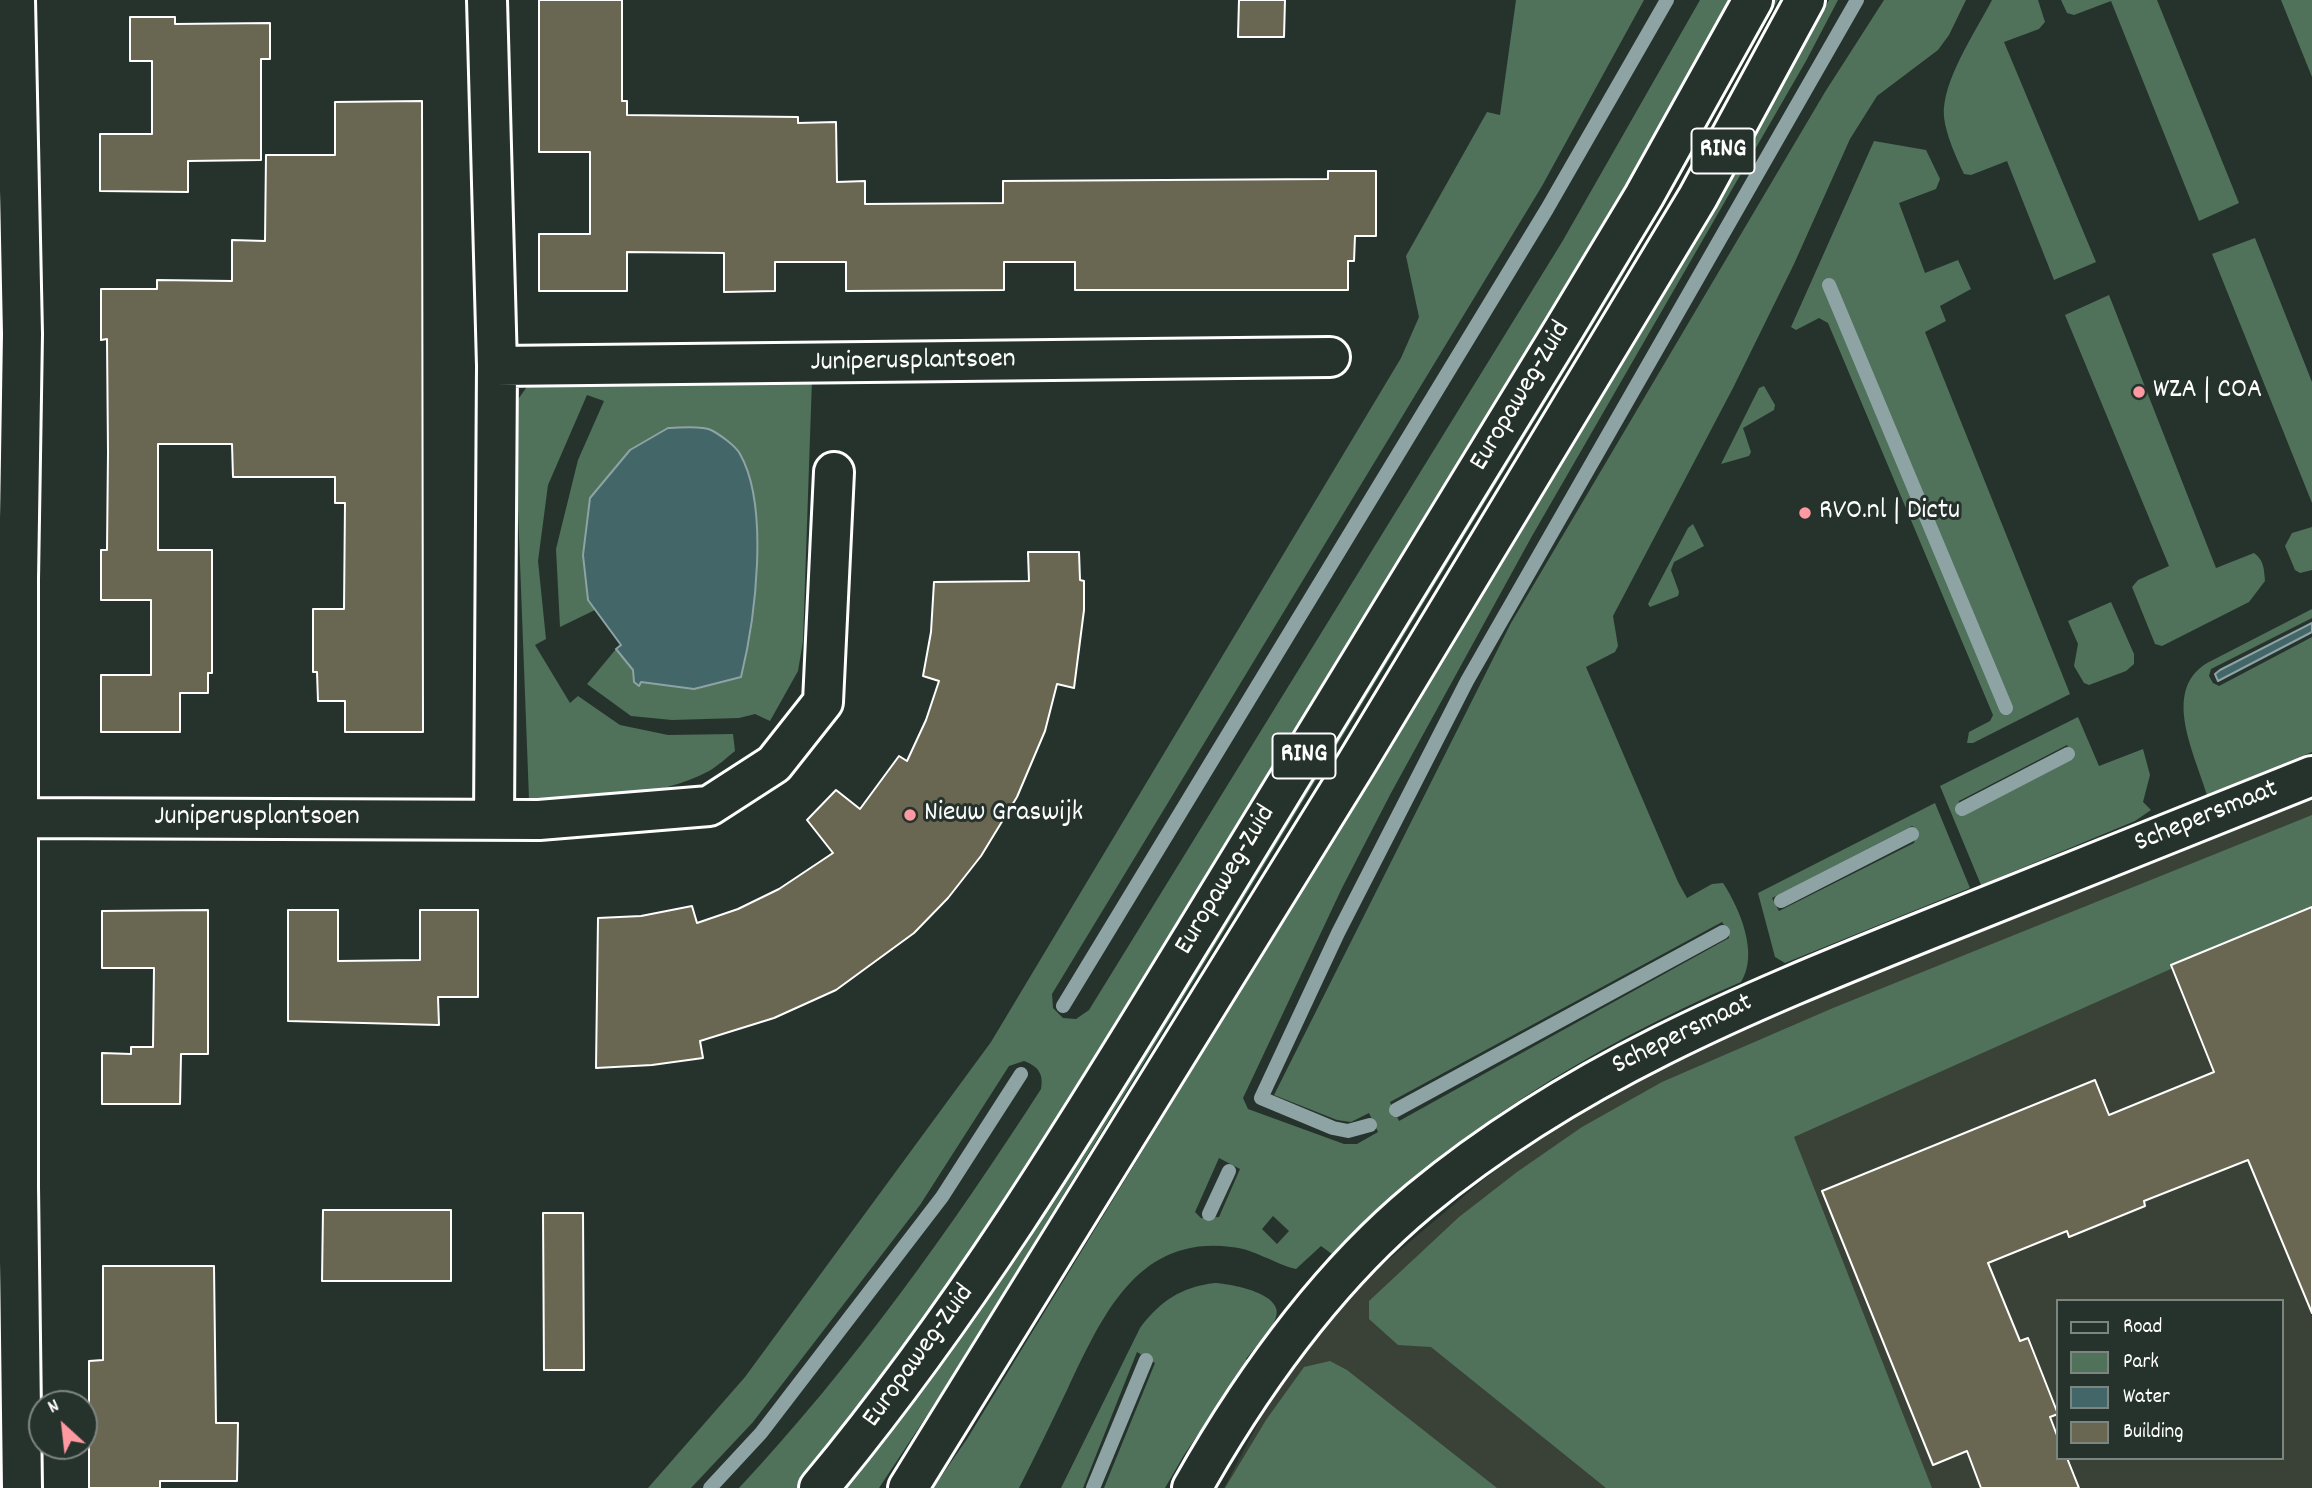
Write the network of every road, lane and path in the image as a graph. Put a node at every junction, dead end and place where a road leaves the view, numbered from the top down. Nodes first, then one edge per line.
1 (15, 0) edge
2 (487, 0) edge
3 (1754, 0) edge
4 (1805, 0) edge
5 (11, 333) edge
6 (1330, 357) dead end
7 (497, 366) junction
8 (834, 472) dead end
9 (2312, 776) edge
10 (19, 818) junction
11 (494, 820) junction
12 (9, 1187) edge
13 (22, 1488) edge
14 (819, 1488) edge
15 (908, 1488) edge
16 (1192, 1488) edge

1 - 5 street
2 - 7 street
3 - 14 street, Europaweg-Zuid / RING
4 - 15 street, Europaweg-Zuid / RING
5 - 10 street
6 - 7 street, Juniperusplantsoen
7 - 11 street
8 - 11 street, Juniperusplantsoen
9 - 16 street, Schepersmaat
10 - 11 street, Juniperusplantsoen
10 - 12 street
12 - 13 street

